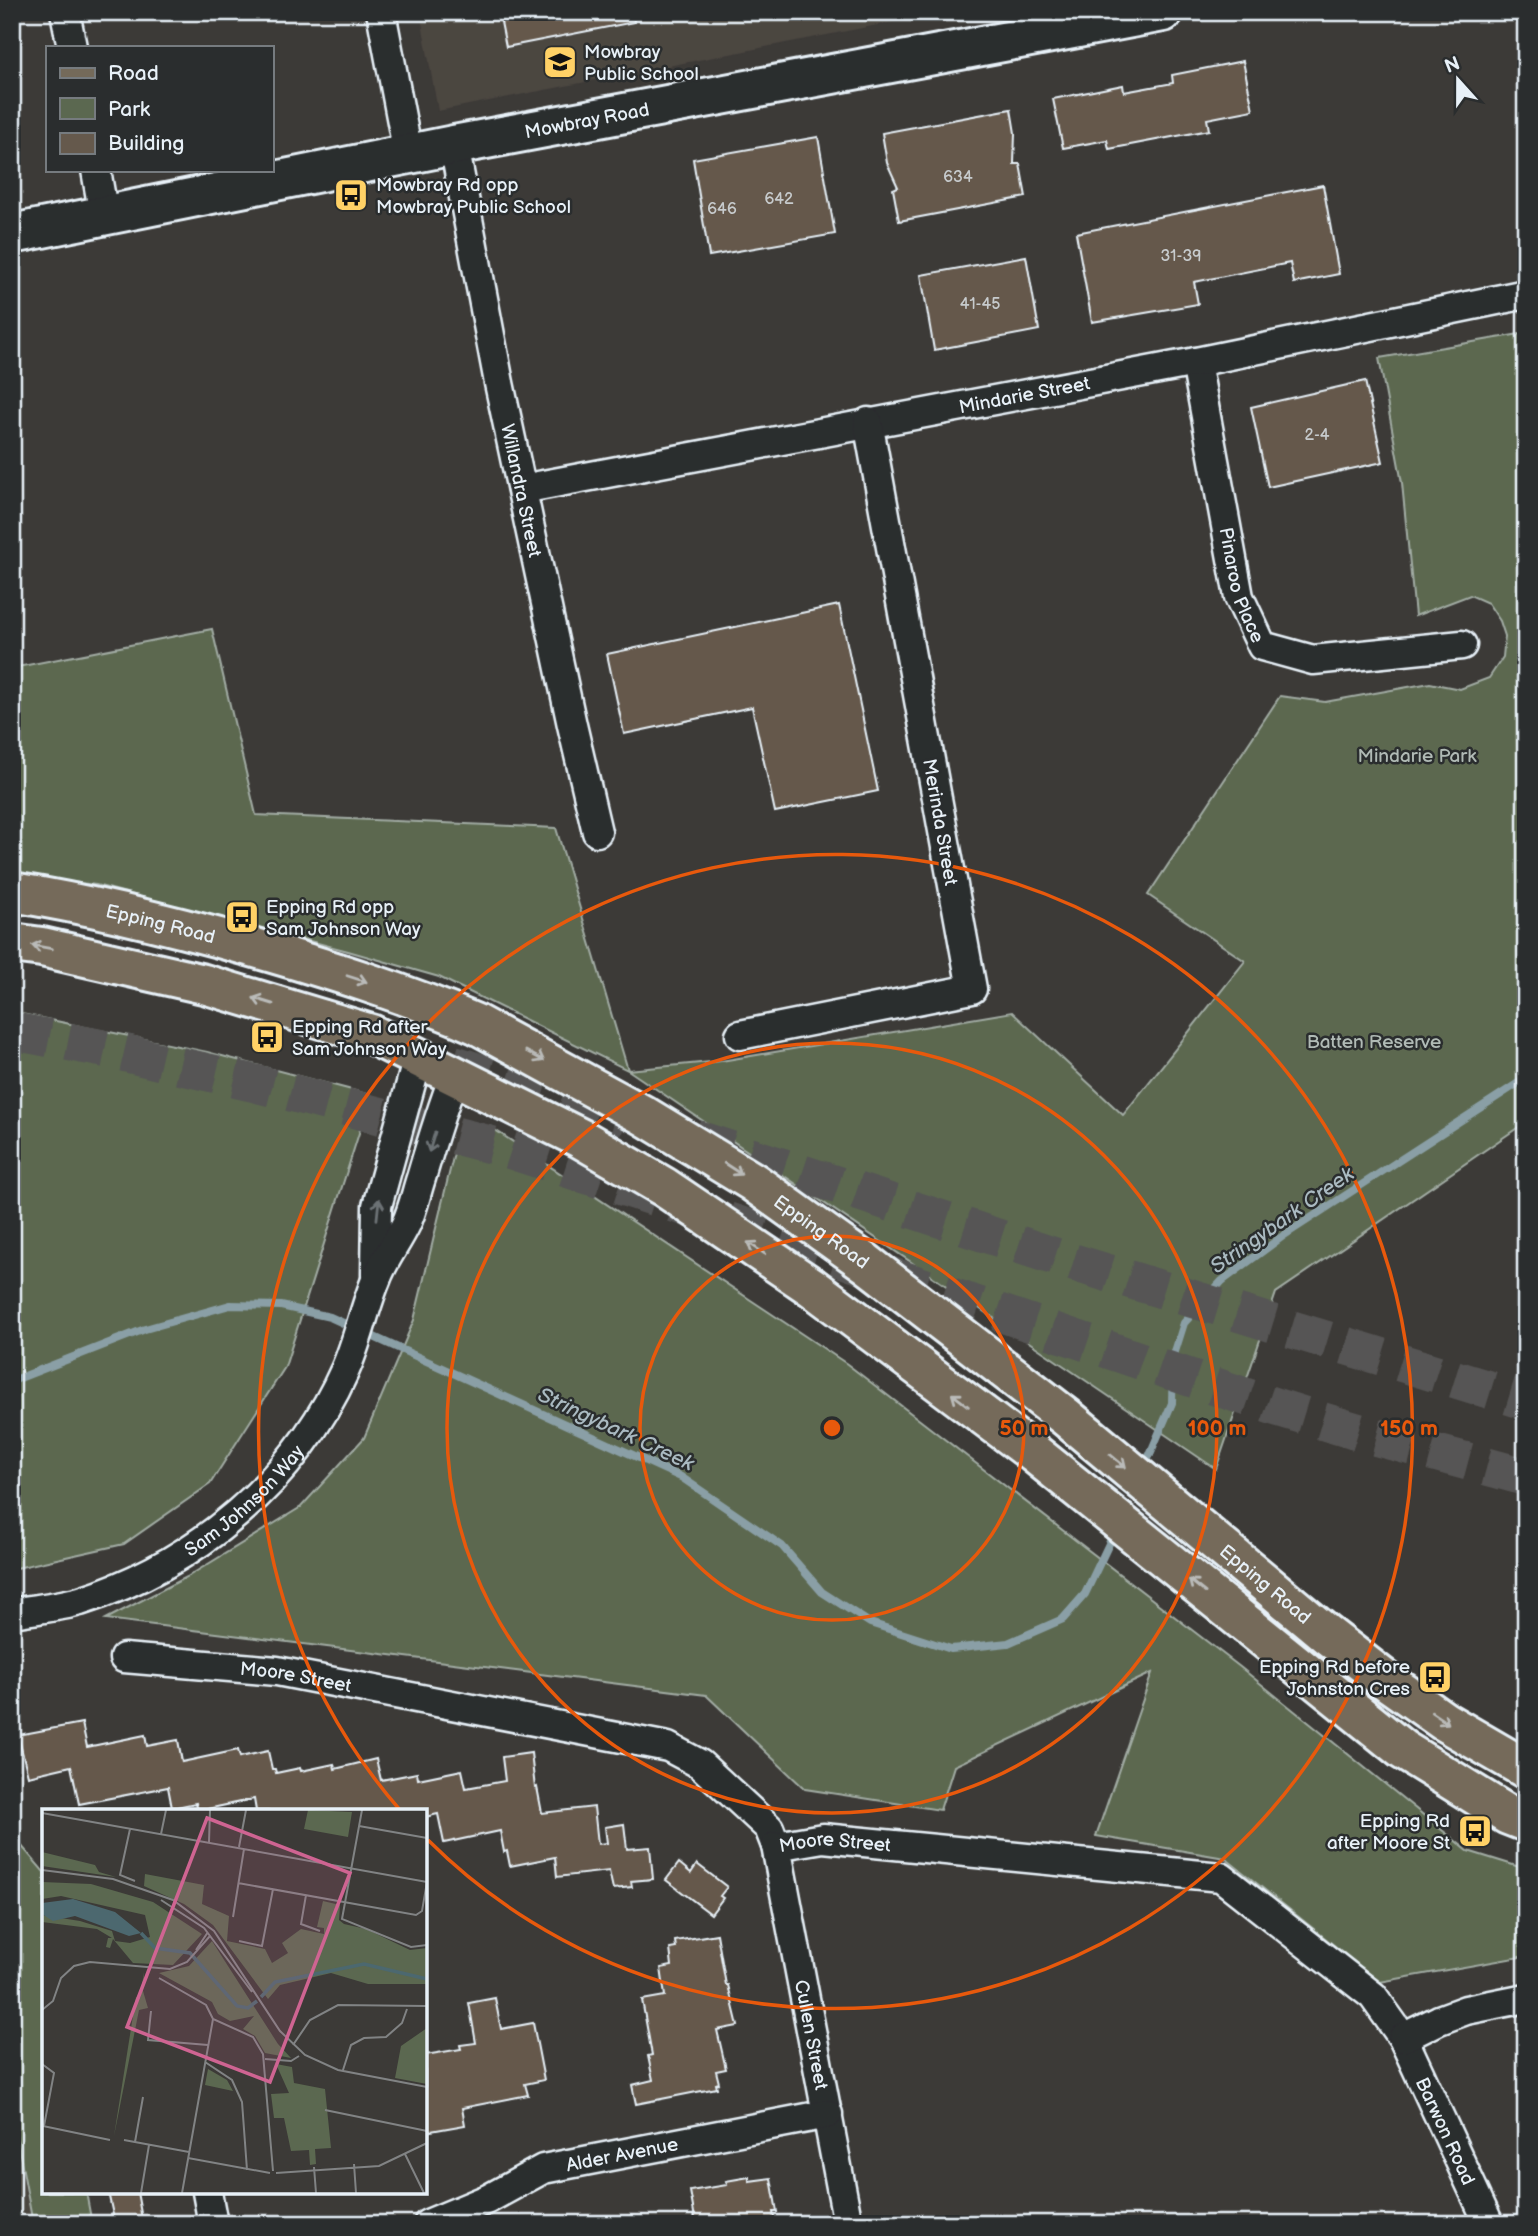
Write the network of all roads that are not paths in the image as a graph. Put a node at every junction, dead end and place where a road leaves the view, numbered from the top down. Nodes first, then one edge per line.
1 (65, 12) edge
2 (381, 12) edge
3 (1163, 12) edge
4 (72, 46) edge
5 (454, 145) junction
6 (408, 155) junction
7 (96, 172) edge
8 (104, 216) junction
9 (12, 234) edge
10 (1526, 294) edge
11 (1196, 362) junction
12 (867, 422) junction
13 (522, 489) junction
14 (1462, 645) dead end
15 (597, 832) dead end
16 (12, 892) edge
17 (12, 943) edge
18 (437, 1007) junction
19 (475, 1024) junction
20 (740, 1035) dead end
21 (418, 1058) junction
22 (454, 1077) junction
23 (376, 1278) junction
24 (12, 1613) edge
25 (124, 1658) dead end
26 (1526, 1769) edge
27 (1526, 1822) edge
28 (776, 1846) junction
29 (1526, 1998) edge
30 (1403, 2038) junction
31 (828, 2114) junction
32 (207, 2194) edge
33 (213, 2224) edge
34 (428, 2224) edge
35 (849, 2224) edge
36 (1489, 2224) edge

1 - 4 street
2 - 6 street
3 - 5 main road, Mowbray Road
5 - 6 main road, Mowbray Road
5 - 13 street, Willandra Street
6 - 8 main road, Mowbray Road
7 - 8 street
8 - 9 main road, Mowbray Road
10 - 11 street, Mindarie Street
11 - 12 street, Mindarie Street
11 - 14 street, Pinaroo Place
12 - 13 street, Mindarie Street
12 - 20 street, Merinda Street
13 - 15 street, Willandra Street
16 -> 18 main road, Epping Road
21 -> 17 main road
18 - 19 main road, Epping Road
18 - 21 main road, Sam Johnson Way
19 - 22 main road, Sam Johnson Way
19 -> 26 main road, Epping Road
21 - 22 main road
23 -> 21 street, Sam Johnson Way
22 -> 23 street, Sam Johnson Way
27 -> 22 main road
23 - 24 street, Sam Johnson Way
25 - 28 street, Moore Street
28 - 30 street, Moore Street
28 - 31 street, Cullen Street
29 - 30 street
30 - 36 street, Barwon Road
31 - 34 street, Alder Avenue
31 - 35 street, Cullen Street
32 - 33 street

